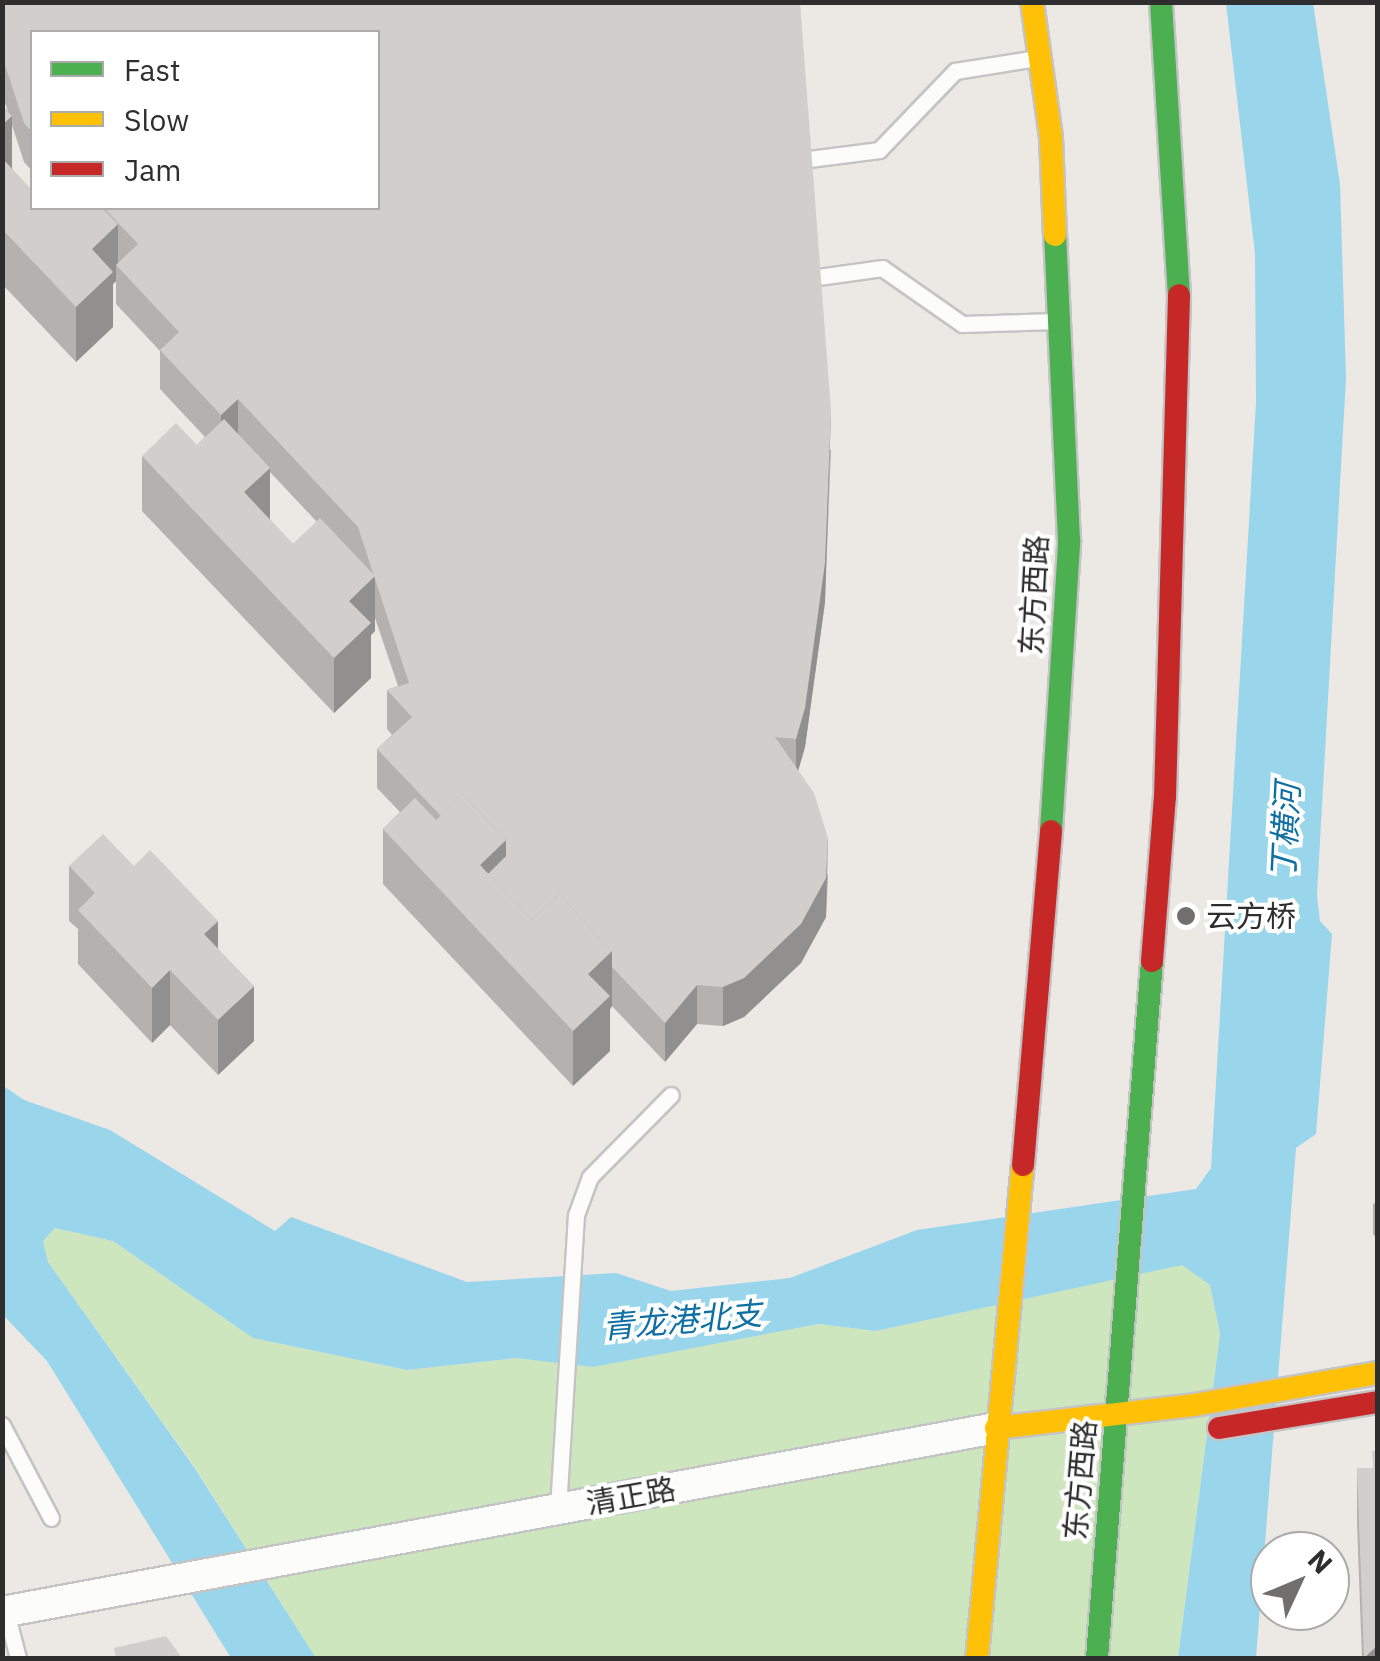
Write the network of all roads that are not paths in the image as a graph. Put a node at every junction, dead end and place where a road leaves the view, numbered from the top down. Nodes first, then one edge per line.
1 (1032, 2) edge
2 (1161, 2) edge
3 (1040, 58) junction
4 (809, 159) edge
5 (818, 277) edge
6 (1059, 321) junction
7 (671, 1094) dead end
8 (1378, 1374) edge
9 (1378, 1402) edge
10 (1116, 1414) junction
11 (2, 1425) edge
12 (996, 1428) junction
13 (1191, 1432) dead end
14 (1122, 1440) junction
15 (558, 1509) junction
16 (51, 1518) dead end
17 (4, 1612) edge
18 (18, 1658) edge
19 (978, 1658) edge
20 (1097, 1658) edge

1 - 3 main road, 东方西路
2 - 10 main road, 东方西路
3 - 4 lane
3 - 6 main road, 东方西路
5 - 6 lane
6 - 12 main road, 东方西路
7 - 15 lane
8 - 10 main road, 清正路
9 - 13 main road
10 - 12 main road, 清正路
10 - 14 main road, 东方西路
11 - 16 lane
12 - 14 main road, 清正路
12 - 15 street, 清正路
12 - 19 main road
14 - 20 main road, 东方西路
15 - 17 street, 清正路
17 - 18 lane

